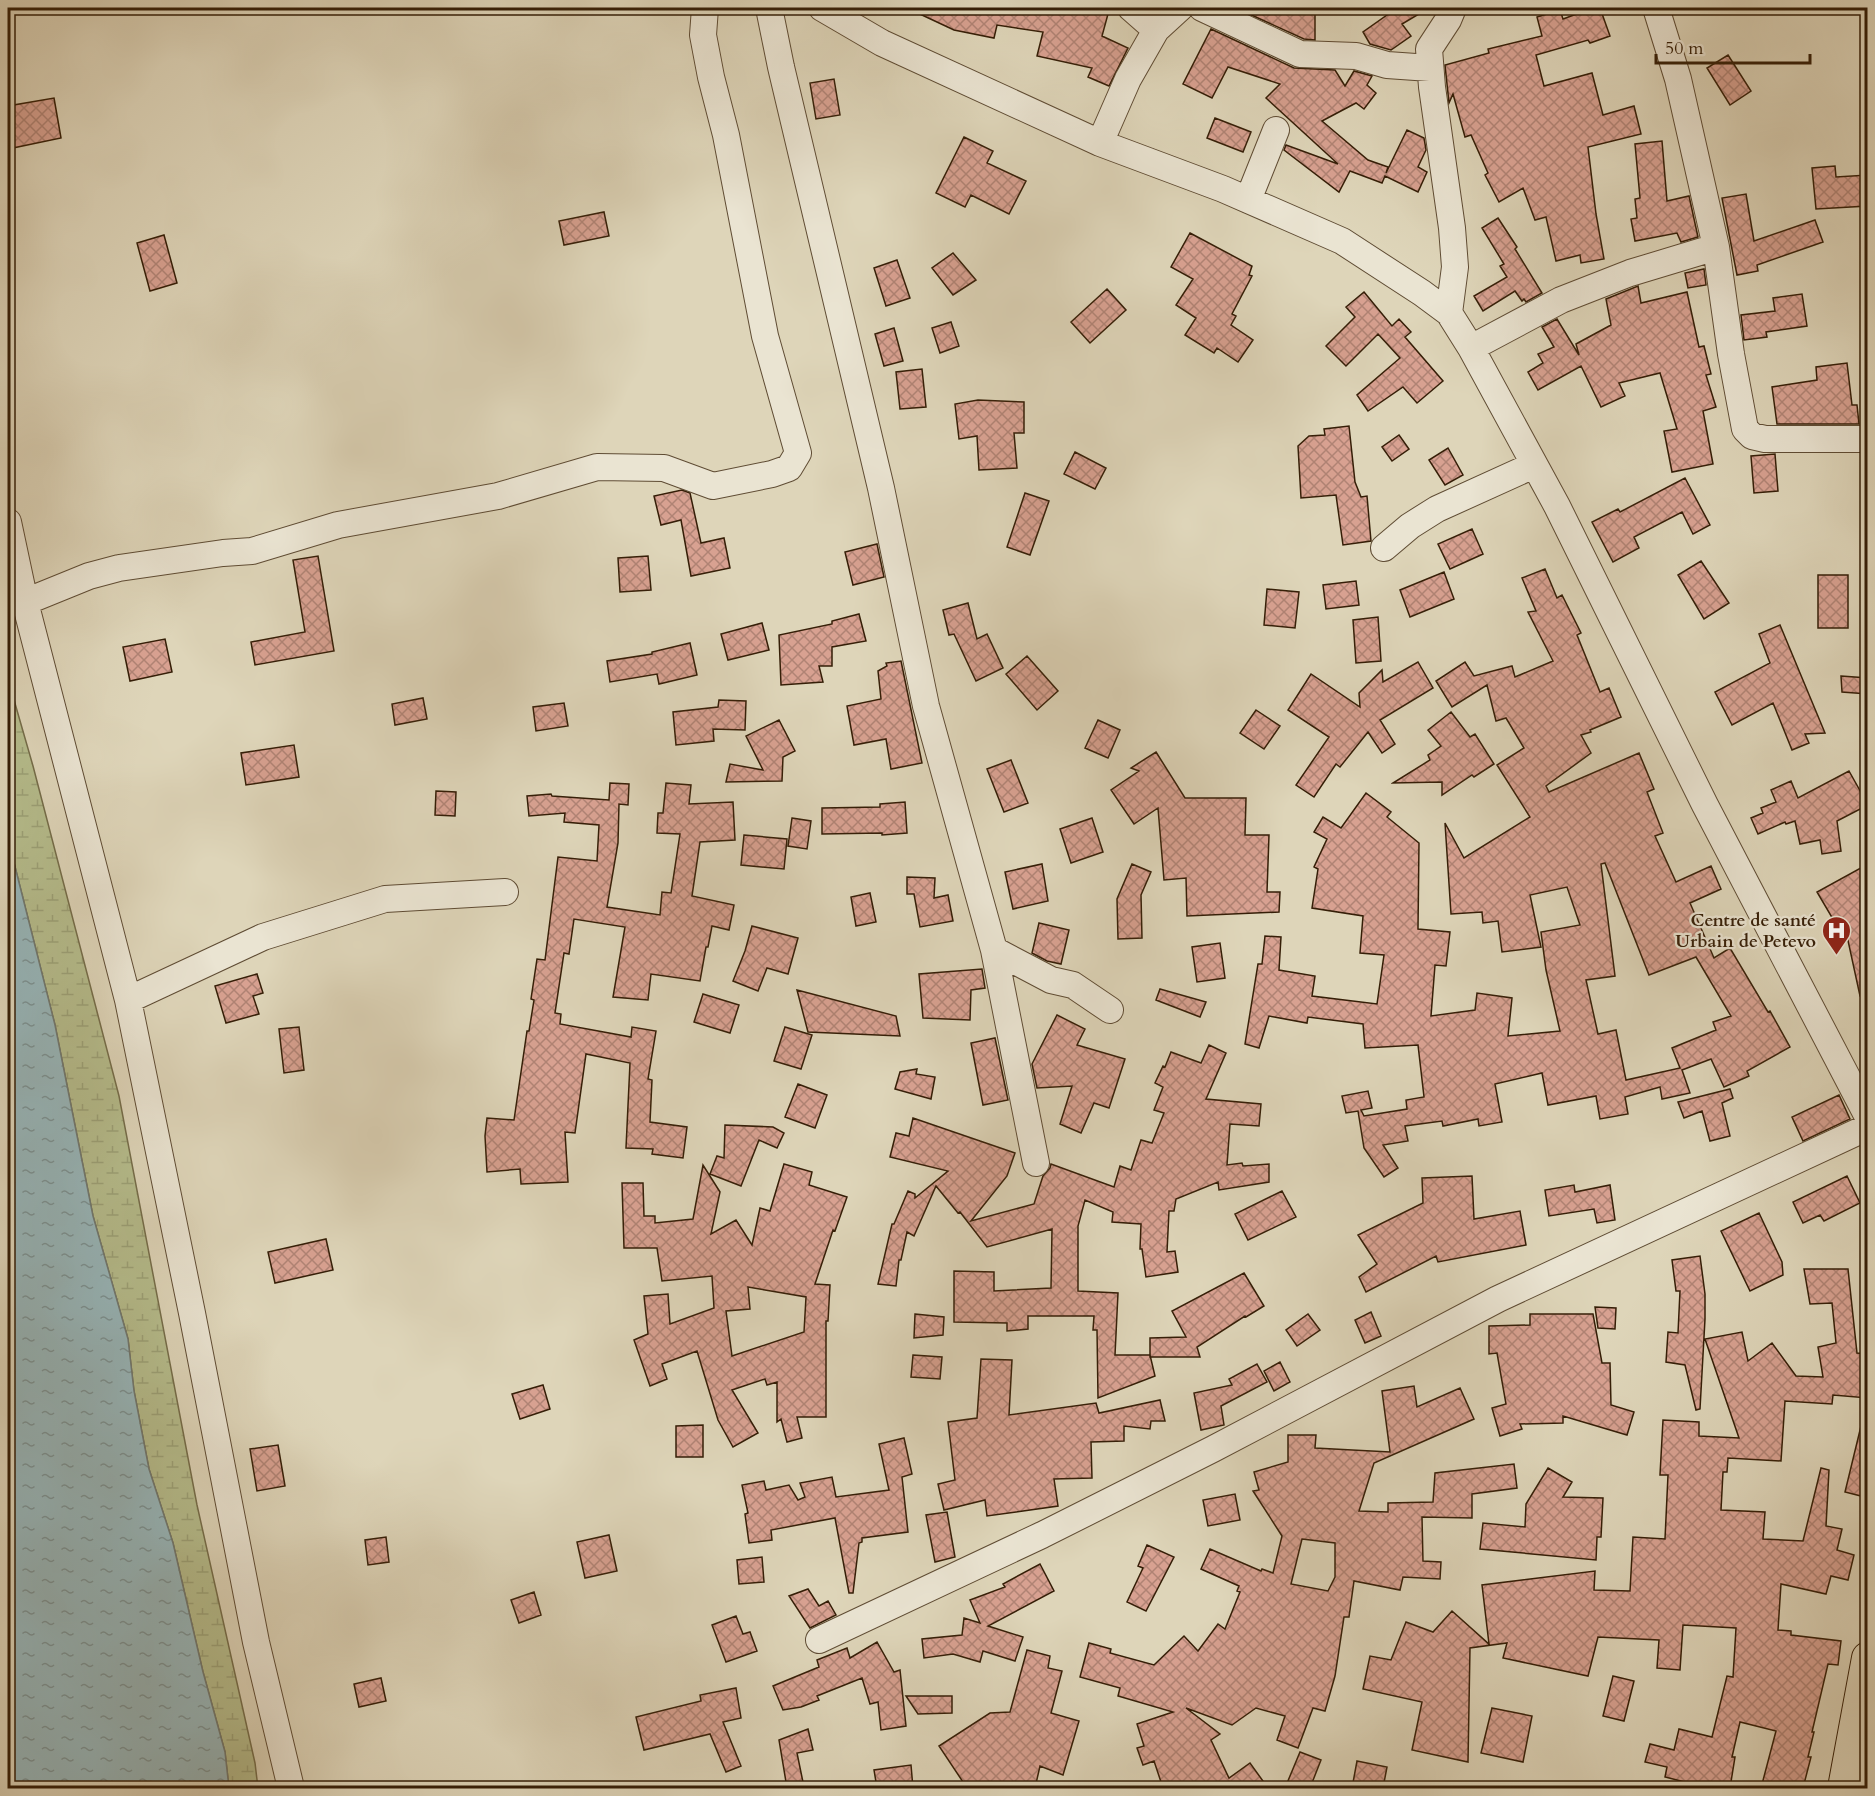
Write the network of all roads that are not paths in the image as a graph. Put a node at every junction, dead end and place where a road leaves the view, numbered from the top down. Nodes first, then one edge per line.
1 (705, 8) edge
2 (769, 8) edge
3 (822, 8) edge
4 (1131, 8) edge
5 (1180, 8) edge
6 (1202, 8) edge
7 (1453, 8) edge
8 (1656, 8) edge
9 (1156, 30) junction
10 (1430, 68) junction
11 (1276, 130) dead end
12 (1100, 143) junction
13 (1248, 200) junction
14 (1716, 247) junction
15 (1449, 313) junction
16 (1471, 348) junction
17 (1868, 439) edge
18 (1534, 465) junction
19 (8, 522) edge
20 (1384, 548) dead end
21 (25, 602) junction
22 (505, 892) dead end
23 (994, 950) junction
24 (128, 1000) junction
25 (1110, 1010) dead end
26 (1868, 1117) edge
27 (1868, 1127) edge
28 (1036, 1163) dead end
29 (819, 1640) dead end
30 (1868, 1658) edge
31 (291, 1788) edge
32 (1844, 1788) edge

1 - 21 street
2 - 23 street
3 - 12 street
4 - 9 street
5 - 9 street
6 - 10 street
7 - 10 street
8 - 14 street
9 - 12 street
10 - 15 street
11 - 13 street
12 - 13 street
13 - 15 street
14 - 16 street
14 - 17 street
15 - 16 street
16 - 18 street
18 - 20 street
18 - 26 street
19 - 21 street
21 - 24 street
22 - 24 street
23 - 25 street
23 - 28 street
24 - 31 street
27 - 29 street
30 - 32 main road

